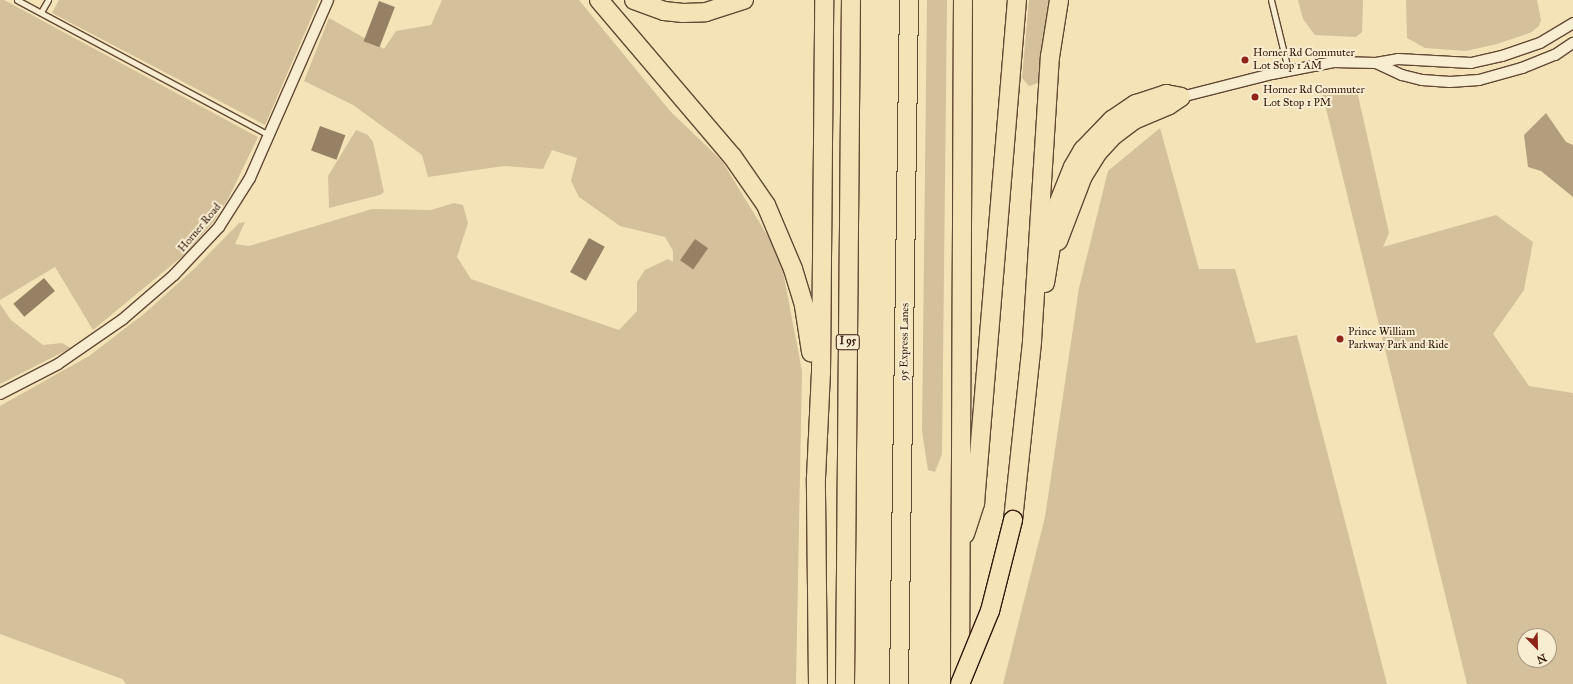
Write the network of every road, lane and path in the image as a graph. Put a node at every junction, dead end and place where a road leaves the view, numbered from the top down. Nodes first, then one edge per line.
1 (17, 0) edge
2 (48, 0) edge
3 (328, 0) edge
4 (599, 0) edge
5 (634, 0) edge
6 (744, 0) edge
7 (824, 0) edge
8 (851, 0) edge
9 (909, 0) edge
10 (963, 0) edge
11 (1017, 0) edge
12 (1058, 0) edge
13 (1272, 0) edge
14 (41, 12) junction
15 (1573, 23) edge
16 (1573, 43) edge
17 (1376, 63) junction
18 (1288, 70) junction
19 (1181, 97) joint
20 (270, 136) junction
21 (1032, 340) junction
22 (0, 394) edge
23 (817, 465) junction
24 (960, 552) junction
25 (818, 684) edge
26 (845, 684) edge
27 (899, 684) edge
28 (960, 684) edge

1 - 14 lane
2 - 14 lane
3 - 20 street, Horner Road
4 - 23 highway
5 - 6 highway
7 - 23 highway
8 - 26 highway, I 95
9 - 27 highway, 95 Express Lanes
10 - 24 highway
11 - 24 highway
12 - 21 highway
13 - 18 lane
14 - 20 lane
15 - 17 street
16 - 17 street
17 - 18 street
18 - 19 street
19 - 21 highway
20 - 22 street, Horner Road
21 - 28 highway, bridge
23 - 25 highway
24 - 28 highway

